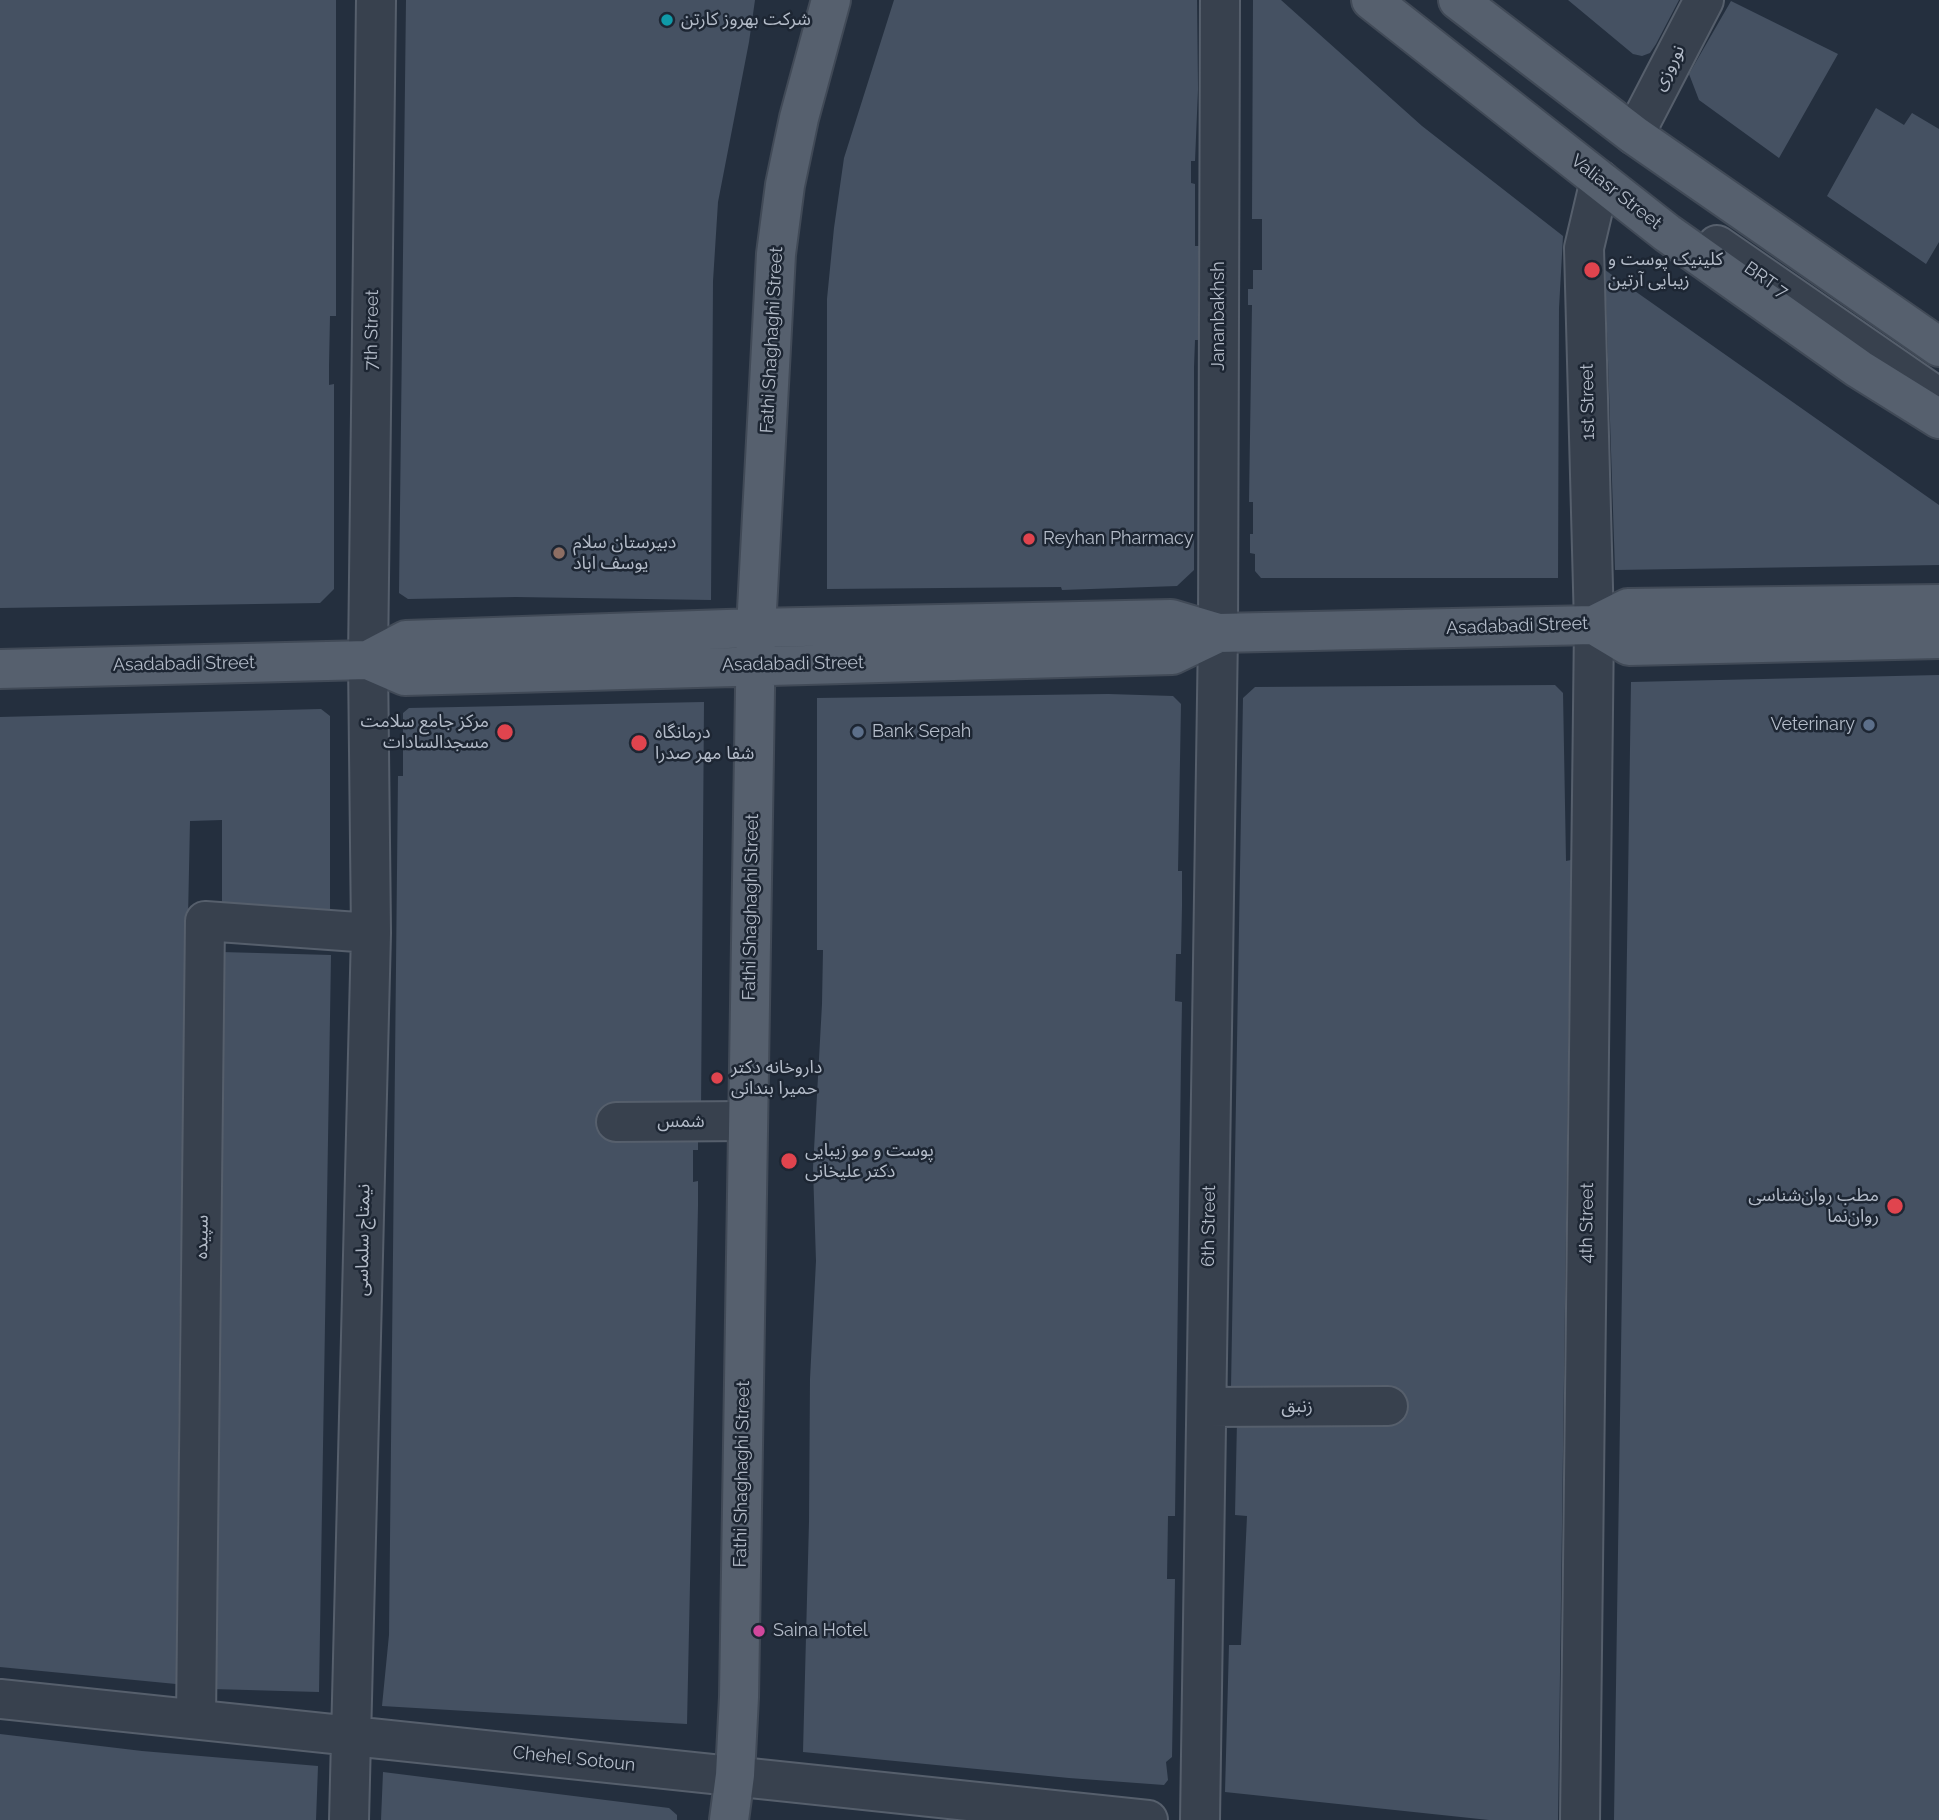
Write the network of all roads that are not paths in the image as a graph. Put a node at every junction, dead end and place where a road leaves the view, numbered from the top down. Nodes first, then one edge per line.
1 (376, 0) edge
2 (831, 0) edge
3 (1220, 0) edge
4 (1371, 0) edge
5 (1400, 0) edge
6 (1458, 0) edge
7 (1704, 0) edge
8 (1634, 135) junction
9 (1600, 180) junction
10 (1939, 347) edge
11 (1939, 398) edge
12 (1939, 419) edge
13 (1939, 604) edge
14 (1594, 625) junction
15 (1217, 633) junction
16 (1939, 639) edge
17 (756, 646) junction
18 (368, 660) junction
19 (0, 669) edge
20 (371, 933) junction
21 (747, 1121) junction
22 (616, 1122) dead end
23 (1388, 1406) dead end
24 (1207, 1407) junction
25 (0, 1699) edge
26 (196, 1719) junction
27 (351, 1736) junction
28 (735, 1776) junction
29 (349, 1820) edge
30 (730, 1820) edge
31 (1147, 1820) edge
32 (1200, 1820) edge
33 (1580, 1820) edge

1 - 18 street, 7th Street
2 - 17 main road, Fathi Shaghaghi Street
3 - 15 street, Jananbakhsh
4 - 9 main road, Valiasr Street
5 - 11 street, BRT 7
6 - 8 main road
7 - 8 street, نوروزی
8 - 10 main road
9 - 12 main road, Valiasr Street
9 - 14 street, 1st Street
13 - 14 main road, Asadabadi Street
14 - 15 main road, Asadabadi Street
14 - 16 main road
14 - 33 street, 4th Street
15 - 17 main road, Asadabadi Street
15 - 24 street, 6th Street
17 - 18 main road, Asadabadi Street
17 - 21 main road, Fathi Shaghaghi Street
18 - 19 main road, Asadabadi Street
18 - 20 street, نیمتاج سلماسی
20 - 26 street, سپیده
20 - 27 street, نیمتاج سلماسی
21 - 22 street, شمس
21 - 28 main road, Fathi Shaghaghi Street
23 - 24 street, زنبق
24 - 32 street, 6th Street
25 - 26 street, Chehel Sotoun
26 - 27 street, Chehel Sotoun
27 - 28 street, Chehel Sotoun
27 - 29 street, نیمتاج سلماسی
28 - 30 main road, Fathi Shaghaghi Street
28 - 31 street, Chehel Sotoun

